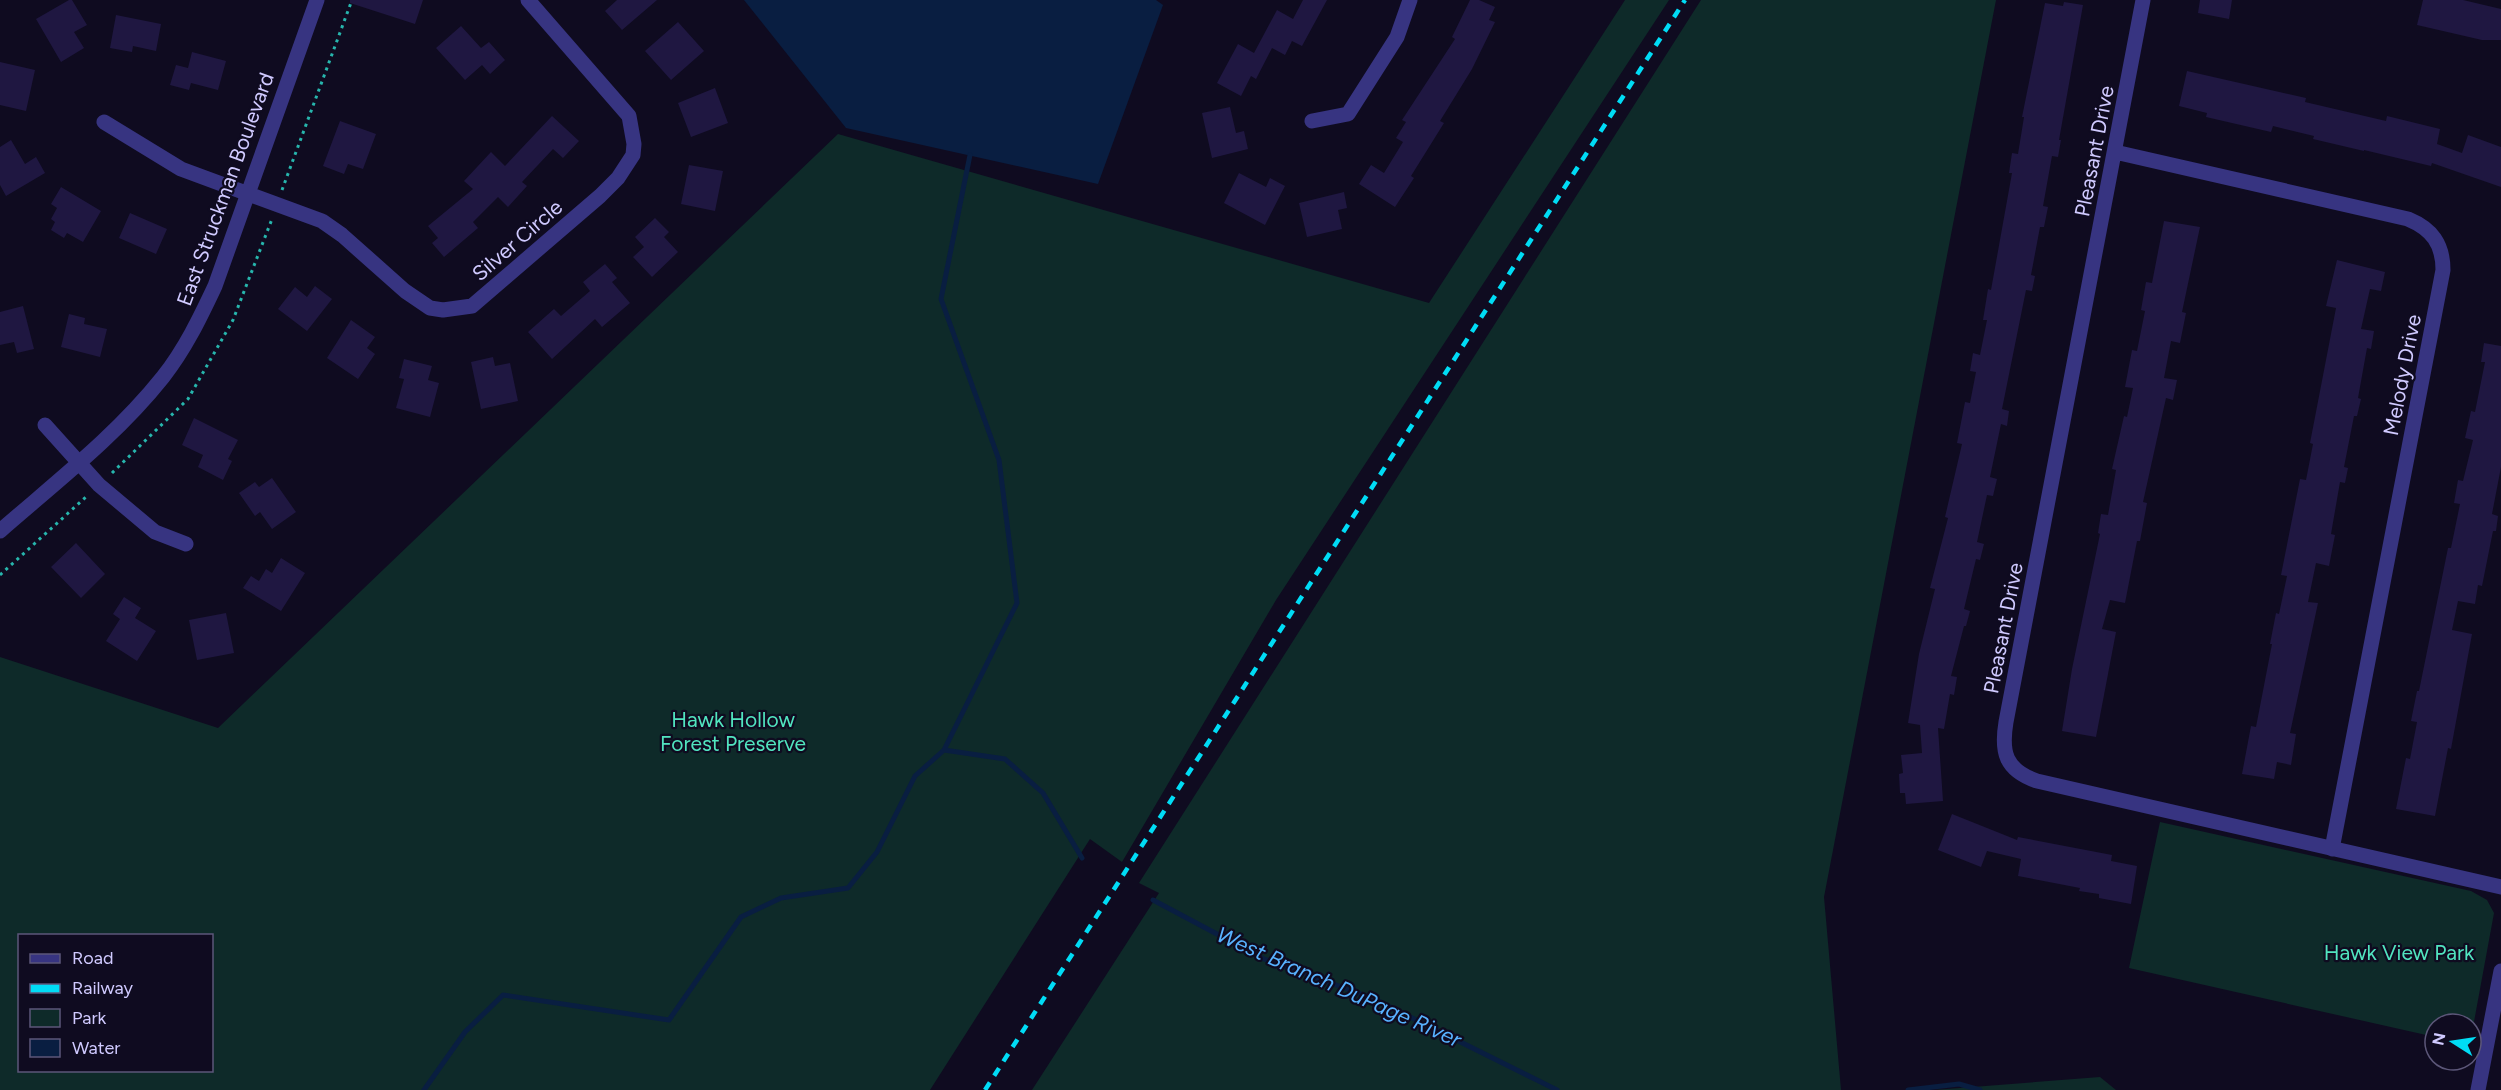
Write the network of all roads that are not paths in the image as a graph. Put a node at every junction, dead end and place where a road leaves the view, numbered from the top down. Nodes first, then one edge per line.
1 (316, 0) edge
2 (528, 0) edge
3 (1410, 0) edge
4 (2144, 0) edge
5 (1312, 121) dead end
6 (104, 122) dead end
7 (2115, 152) junction
8 (248, 192) junction
9 (45, 425) dead end
10 (79, 464) junction
11 (0, 531) edge
12 (186, 544) dead end
13 (2332, 849) junction
14 (2501, 887) edge
15 (2501, 970) edge
16 (2478, 1090) edge

1 - 8 street, East Struckman Boulevard
2 - 8 street, Silver Circle
3 - 5 street
4 - 7 street, Pleasant Drive
6 - 8 street, Silver Circle
7 - 13 street, Melody Drive
7 - 13 street, Pleasant Drive
8 - 10 street, East Struckman Boulevard
9 - 10 street
10 - 11 street, East Struckman Boulevard
10 - 12 street
13 - 14 street, Pleasant Drive
15 - 16 street

